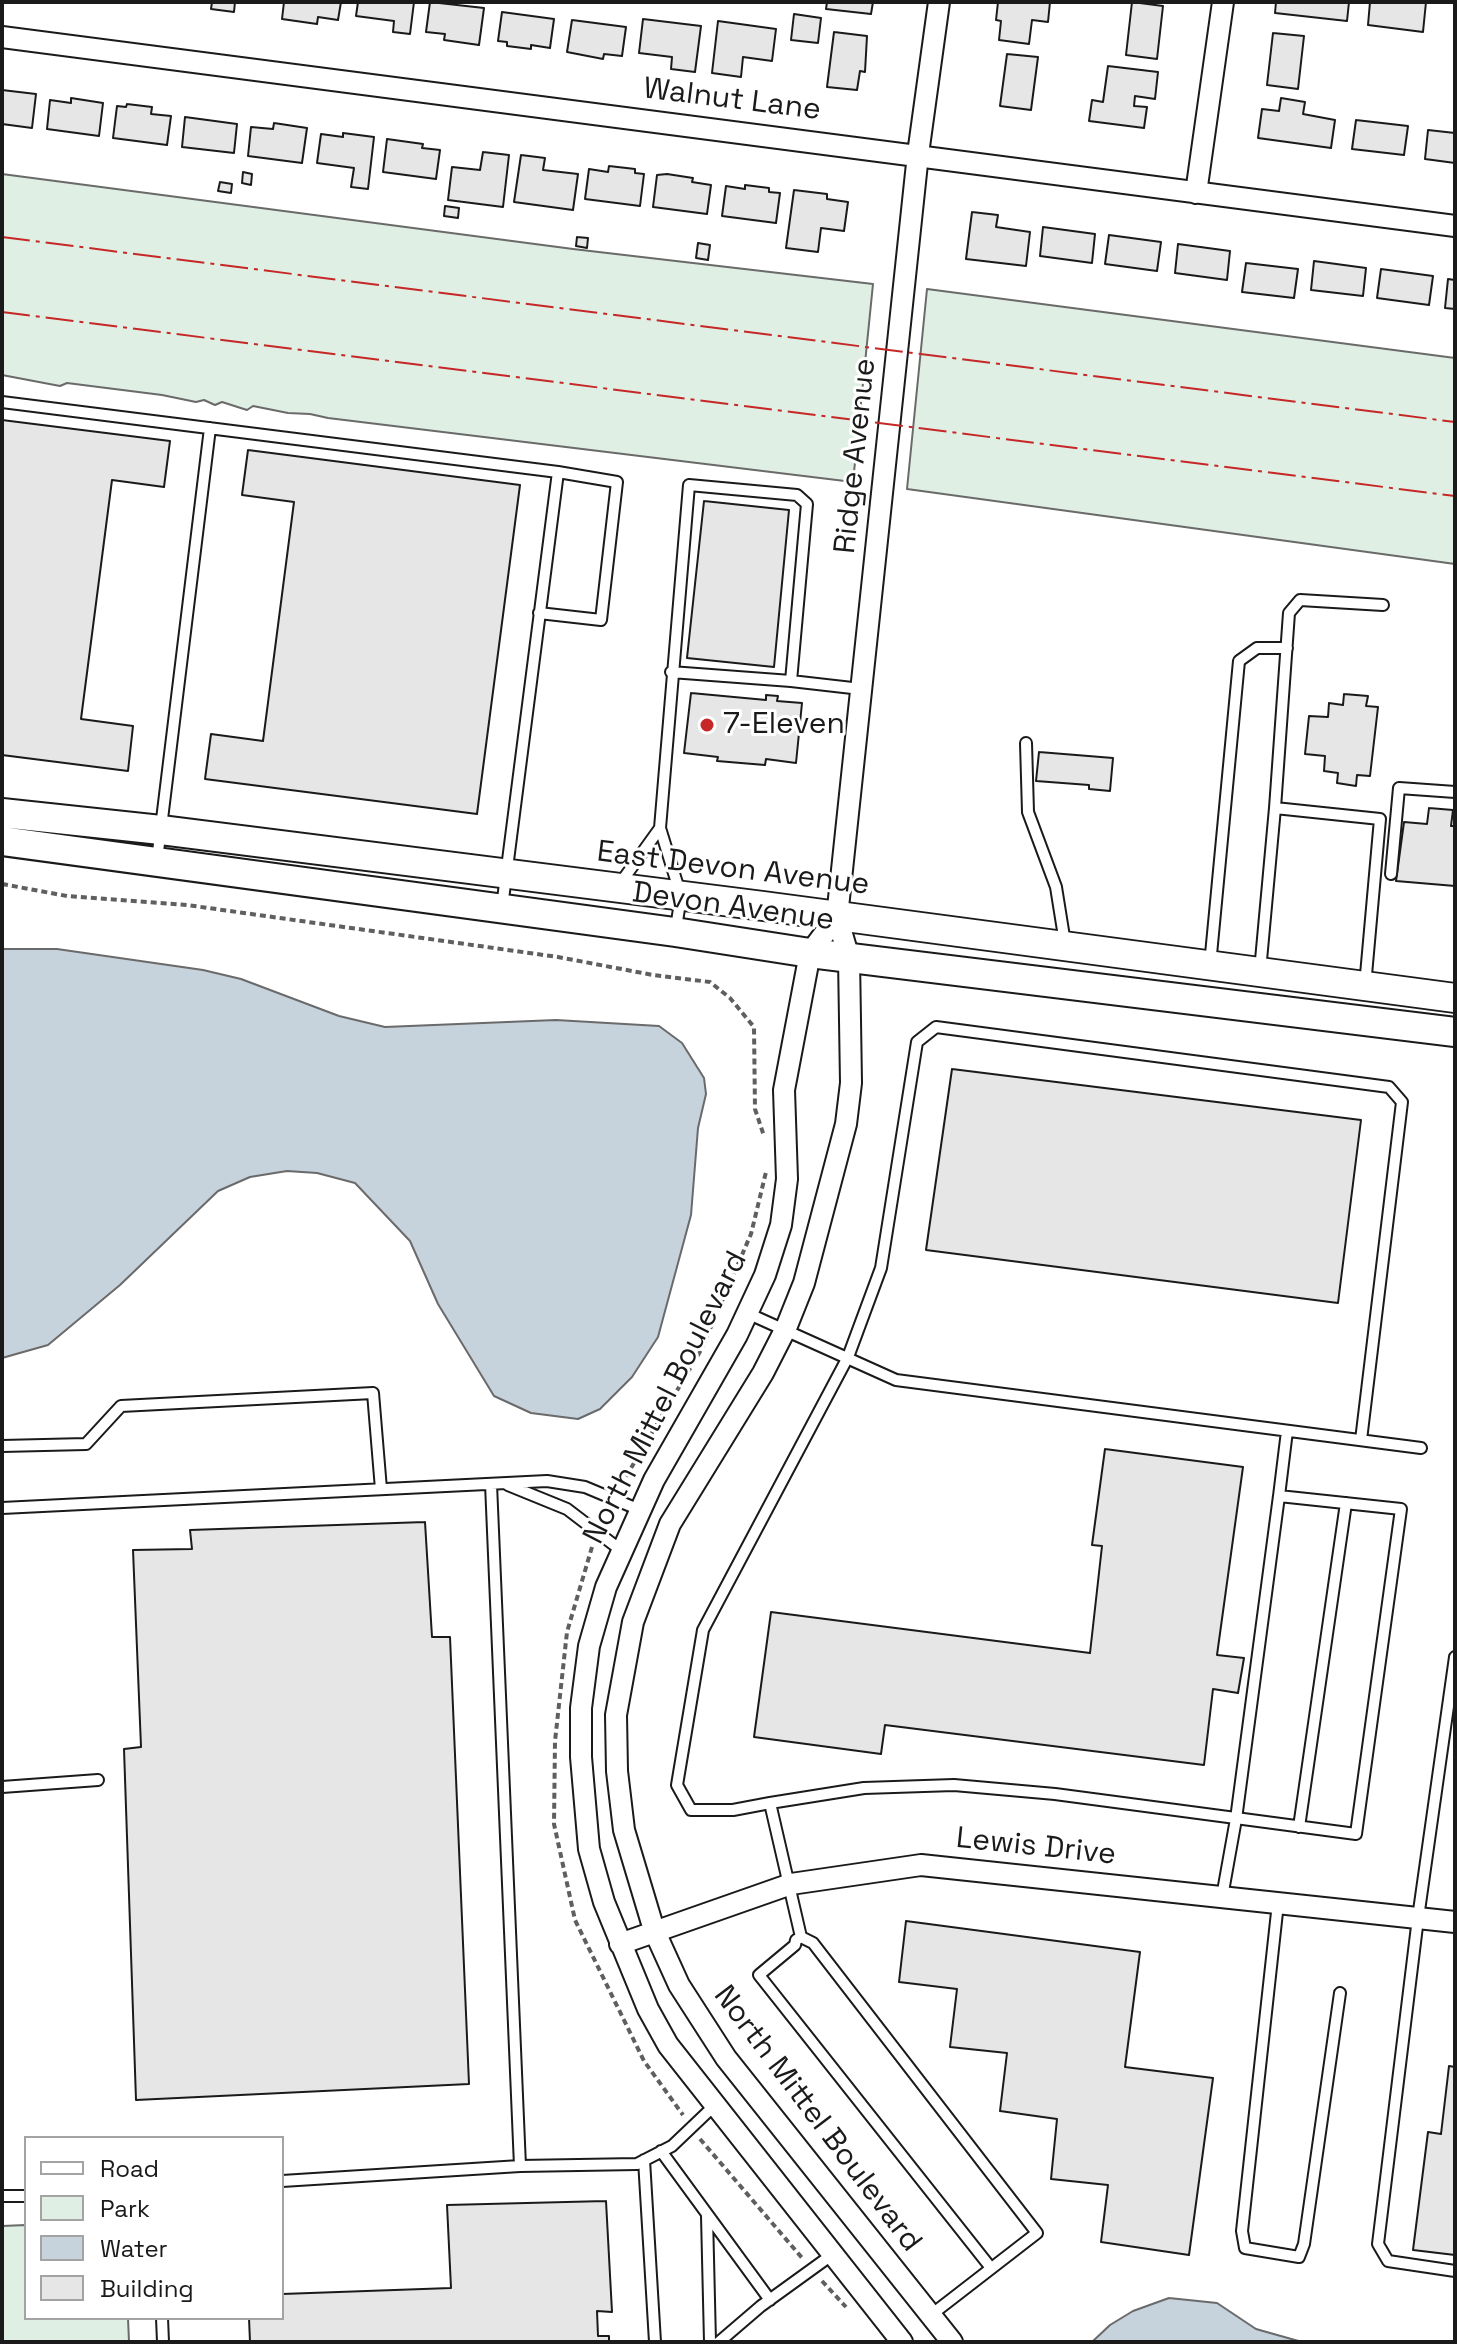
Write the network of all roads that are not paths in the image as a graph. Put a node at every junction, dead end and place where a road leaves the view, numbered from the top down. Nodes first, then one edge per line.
1 (939, 2) edge
2 (1223, 2) edge
3 (2, 37) edge
4 (918, 154) junction
5 (1196, 193) junction
6 (1455, 226) edge
7 (2, 402) edge
8 (210, 428) junction
9 (558, 472) junction
10 (1383, 605) dead end
11 (539, 613) junction
12 (1287, 648) junction
13 (671, 672) junction
14 (791, 681) junction
15 (861, 689) junction
16 (1026, 743) dead end
17 (1455, 792) edge
18 (1275, 808) junction
19 (2, 813) edge
20 (660, 828) junction
21 (161, 830) junction
22 (2, 841) edge
23 (157, 862) junction
24 (504, 874) junction
25 (1391, 874) dead end
26 (616, 889) junction
27 (681, 896) junction
28 (501, 909) junction
29 (837, 917) junction
30 (675, 932) junction
31 (1066, 948) junction
32 (810, 953) junction
33 (849, 958) junction
34 (1210, 967) junction
35 (1260, 973) junction
36 (1365, 987) junction
37 (1455, 998) edge
38 (1455, 1032) edge
39 (747, 1313) junction
40 (786, 1328) junction
41 (848, 1357) junction
42 (1287, 1431) junction
43 (1361, 1440) junction
44 (2, 1446) edge
45 (1421, 1448) dead end
46 (503, 1483) junction
47 (491, 1484) junction
48 (381, 1489) junction
49 (1279, 1496) junction
50 (1346, 1503) junction
51 (2, 1508) edge
52 (640, 1510) junction
53 (622, 1551) junction
54 (1455, 1657) edge
55 (98, 1780) dead end
56 (2, 1787) edge
57 (770, 1803) junction
58 (1236, 1819) junction
59 (1299, 1827) junction
60 (791, 1884) junction
61 (1222, 1897) junction
62 (1278, 1903) junction
63 (1418, 1918) junction
64 (1455, 1922) edge
65 (654, 1930) junction
66 (801, 1937) junction
67 (620, 1944) junction
68 (1340, 1993) dead end
69 (715, 2105) junction
70 (661, 2151) junction
71 (644, 2160) junction
72 (520, 2166) junction
73 (284, 2181) edge
74 (2, 2196) edge
75 (24, 2196) edge
76 (707, 2214) junction
77 (833, 2254) junction
78 (991, 2268) junction
79 (1455, 2271) edge
80 (770, 2300) junction
81 (931, 2315) junction
82 (162, 2320) edge
83 (163, 2342) edge
84 (655, 2342) edge
85 (710, 2342) edge
86 (719, 2342) edge
87 (902, 2342) edge
88 (952, 2342) edge

1 - 4 street, Ridge Avenue
2 - 5 street
3 - 4 street, Walnut Lane
4 - 5 street, Walnut Lane
4 - 15 street, Ridge Avenue
5 - 6 street, Walnut Lane
7 - 8 lane
8 - 9 lane
8 - 21 lane
9 - 11 lane
9 - 11 lane
10 - 12 lane
11 - 24 lane
12 - 18 lane
12 - 34 lane
13 - 14 lane
13 - 14 lane
13 - 20 lane
14 - 15 lane
15 - 29 street, Ridge Avenue
16 - 31 lane
17 - 25 lane
18 - 35 lane
18 - 36 lane
19 - 21 main road, East Devon Avenue
20 - 26 lane
20 - 27 lane
21 - 23 lane
21 - 24 main road, East Devon Avenue
22 - 23 main road, Devon Avenue
23 - 28 main road, Devon Avenue
24 - 26 main road, East Devon Avenue
24 - 28 lane
26 - 27 main road, East Devon Avenue
27 - 29 main road, East Devon Avenue
27 - 30 lane
28 - 30 main road, Devon Avenue
29 - 31 main road, East Devon Avenue
29 - 32 street, North Mittel Boulevard
29 - 33 street, North Mittel Boulevard
30 - 32 main road, Devon Avenue
31 - 34 main road, East Devon Avenue
32 - 33 main road, Devon Avenue
32 - 39 street, North Mittel Boulevard
33 - 38 main road, Devon Avenue
33 - 40 street, North Mittel Boulevard
34 - 35 main road, East Devon Avenue
35 - 36 main road, East Devon Avenue
36 - 37 main road, East Devon Avenue
39 - 40 lane
39 - 52 street, North Mittel Boulevard
40 - 41 lane
40 - 65 street, North Mittel Boulevard
41 - 42 lane
41 - 43 lane
41 - 57 lane
42 - 43 lane
42 - 49 lane
43 - 45 lane
44 - 48 lane
46 - 47 lane
46 - 52 lane
46 - 53 lane
47 - 48 lane
47 - 72 lane
48 - 51 lane
49 - 50 lane
49 - 58 lane
50 - 59 lane
50 - 59 lane
52 - 53 street, North Mittel Boulevard
53 - 67 street, North Mittel Boulevard
54 - 63 lane
55 - 56 lane
57 - 58 lane
57 - 60 lane
58 - 59 lane
58 - 61 lane
60 - 61 street, Lewis Drive
60 - 65 street, Lewis Drive
60 - 66 lane
61 - 62 street, Lewis Drive
62 - 63 street, Lewis Drive
62 - 68 lane
63 - 64 street, Lewis Drive
63 - 79 lane
65 - 67 street, Lewis Drive
65 - 81 street, North Mittel Boulevard
66 - 78 lane
66 - 78 lane
67 - 69 street, North Mittel Boulevard
69 - 70 lane
69 - 77 street, North Mittel Boulevard
70 - 71 lane
70 - 76 lane
71 - 72 lane
71 - 84 lane
72 - 73 lane
74 - 75 lane
76 - 80 lane
76 - 85 lane
77 - 80 lane
77 - 87 street, North Mittel Boulevard
78 - 81 lane
80 - 86 lane
81 - 88 street, North Mittel Boulevard
82 - 83 lane

